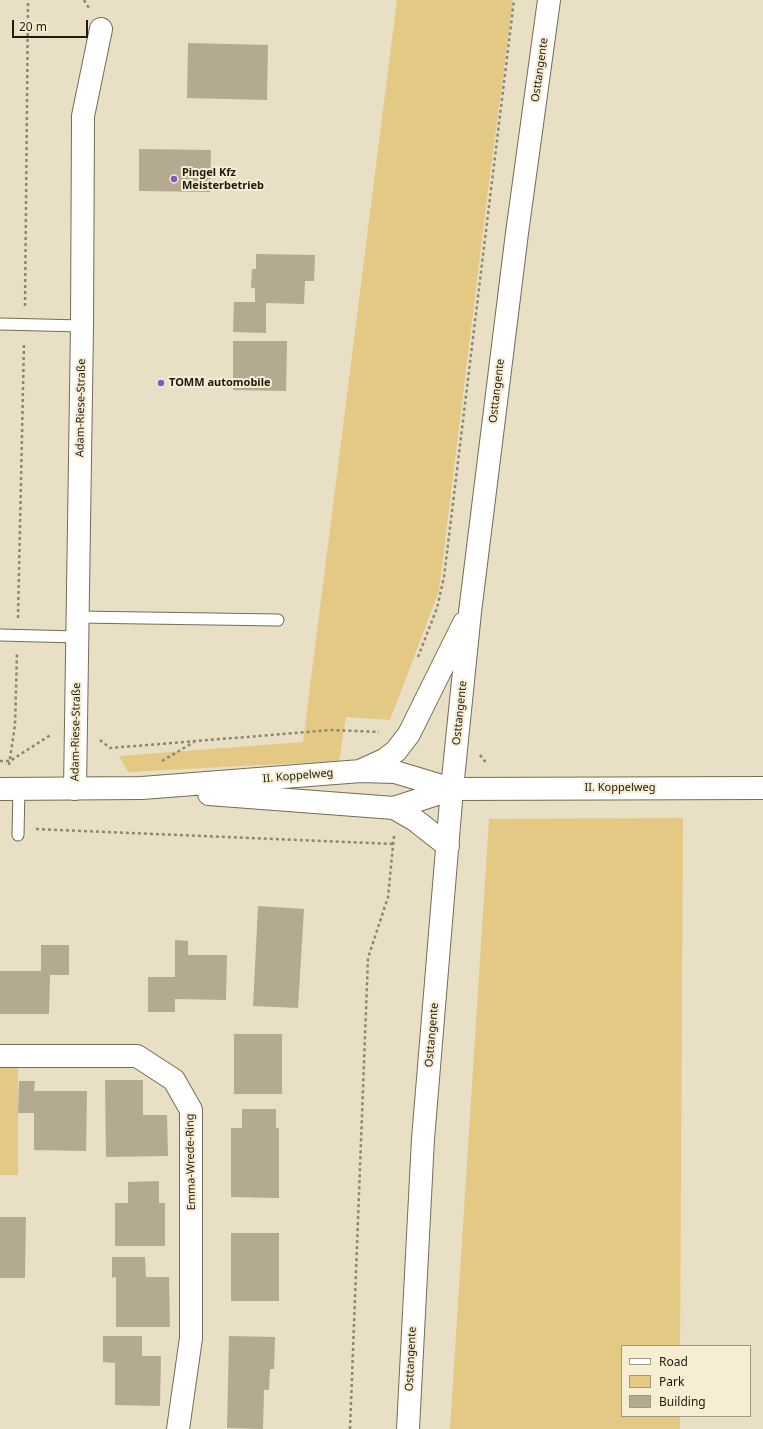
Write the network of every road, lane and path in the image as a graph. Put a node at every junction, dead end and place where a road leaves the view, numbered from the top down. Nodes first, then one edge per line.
1 (28, 0) edge
2 (514, 0) edge
3 (549, 0) edge
4 (102, 29) dead end
5 (0, 324) edge
6 (25, 324) junction
7 (82, 326) junction
8 (470, 612) junction
9 (278, 620) dead end
10 (78, 627) junction
11 (0, 635) edge
12 (18, 635) junction
13 (417, 660) dead end
14 (75, 729) junction
15 (383, 732) dead end
16 (194, 742) junction
17 (0, 761) edge
18 (156, 761) dead end
19 (10, 762) junction
20 (361, 771) junction
21 (142, 788) junction
22 (763, 788) edge
23 (7, 789) edge
24 (75, 789) junction
25 (452, 789) junction
26 (394, 808) junction
27 (18, 832) joint
28 (448, 846) junction
29 (0, 1056) edge
30 (178, 1429) edge
31 (350, 1429) edge
32 (408, 1429) edge

1 - 6 path
2 - 13 path
3 - 8 street, Osttangente
4 - 7 street, Adam-Riese-Straße
5 - 6 lane
6 - 7 lane
6 - 12 path
7 - 10 street, Adam-Riese-Straße
8 - 20 street
8 - 25 street, Osttangente
9 - 10 lane
10 - 12 lane
10 - 14 street, Adam-Riese-Straße
11 - 12 lane
12 - 19 path
14 - 16 path
14 - 19 path
14 - 24 street, Adam-Riese-Straße
15 - 16 path
16 - 18 path
17 - 19 path
19 - 23 path
20 - 21 street, II. Koppelweg
20 - 25 street, II. Koppelweg
21 - 24 street, II. Koppelweg
21 - 26 street, II. Koppelweg
22 - 25 street, II. Koppelweg
23 - 24 street, II. Koppelweg
23 - 27 lane
25 - 26 street, II. Koppelweg
25 - 28 street, Osttangente
26 - 28 street, II. Koppelweg
27 - 31 path
28 - 32 street, Osttangente
29 - 30 street, Emma-Wrede-Ring

